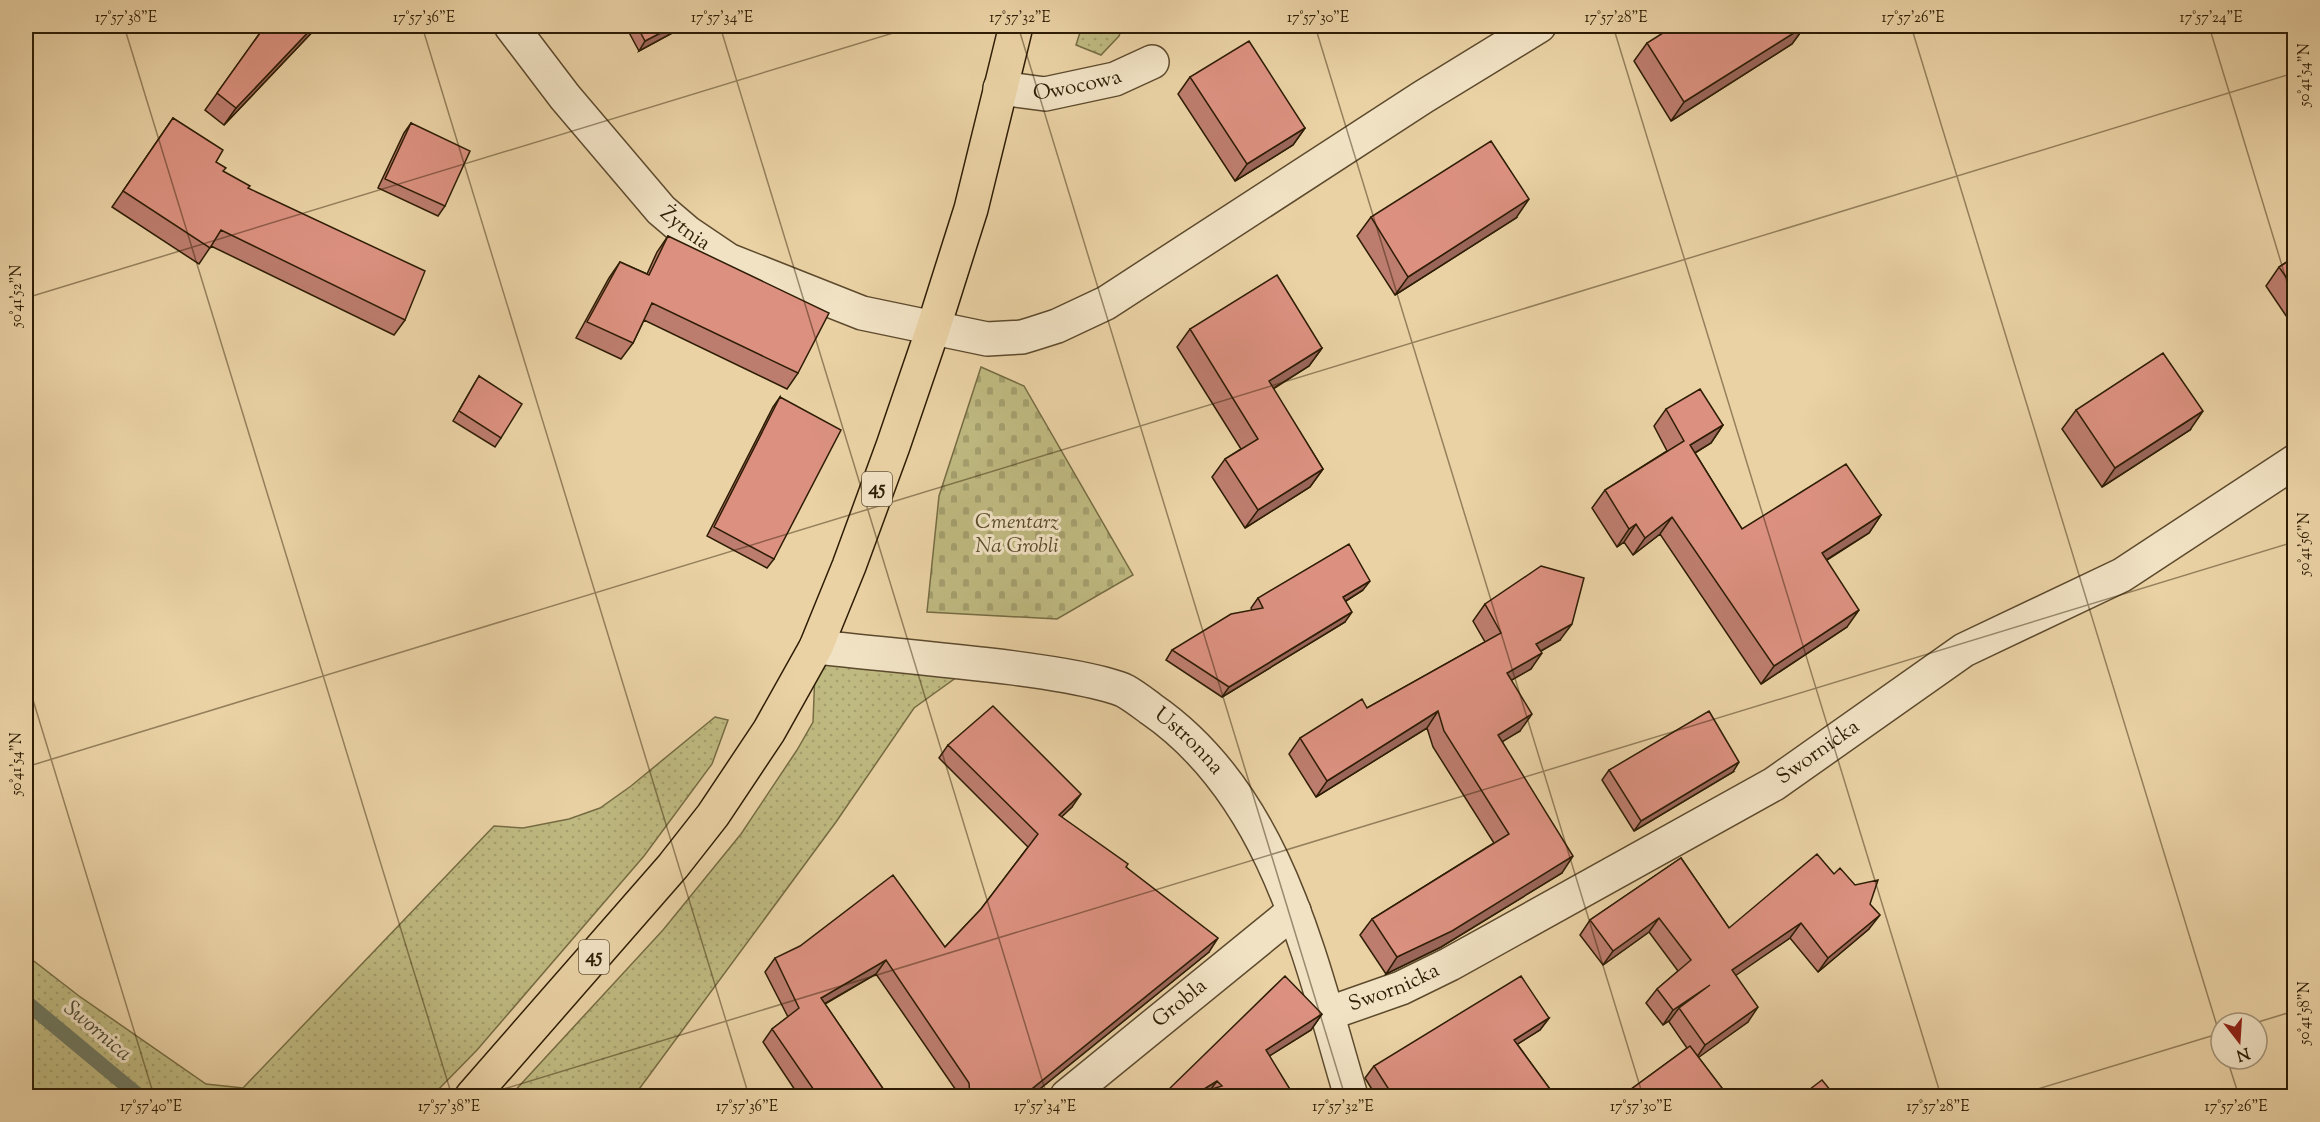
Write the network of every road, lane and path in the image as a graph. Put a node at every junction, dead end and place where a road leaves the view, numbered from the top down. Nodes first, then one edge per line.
1 (511, 26) edge
2 (1016, 26) edge
3 (1539, 26) edge
4 (1152, 62) dead end
5 (1000, 88) junction
6 (933, 329) junction
7 (2295, 462) edge
8 (816, 647) junction
9 (1294, 911) junction
10 (1327, 1014) junction
11 (472, 1096) edge
12 (1067, 1096) edge
13 (1351, 1096) edge

1 - 6 street, Żytnia
2 - 5 main road, 45
3 - 6 street, Żytnia
4 - 5 street, Owocowa
5 - 6 main road, 45
6 - 8 main road, 45
7 - 10 street, Swornicka
8 - 9 street, Ustronna
8 - 11 main road, 45
9 - 10 street, Ustronna
9 - 12 street, Grobla
10 - 13 street, Ustronna

